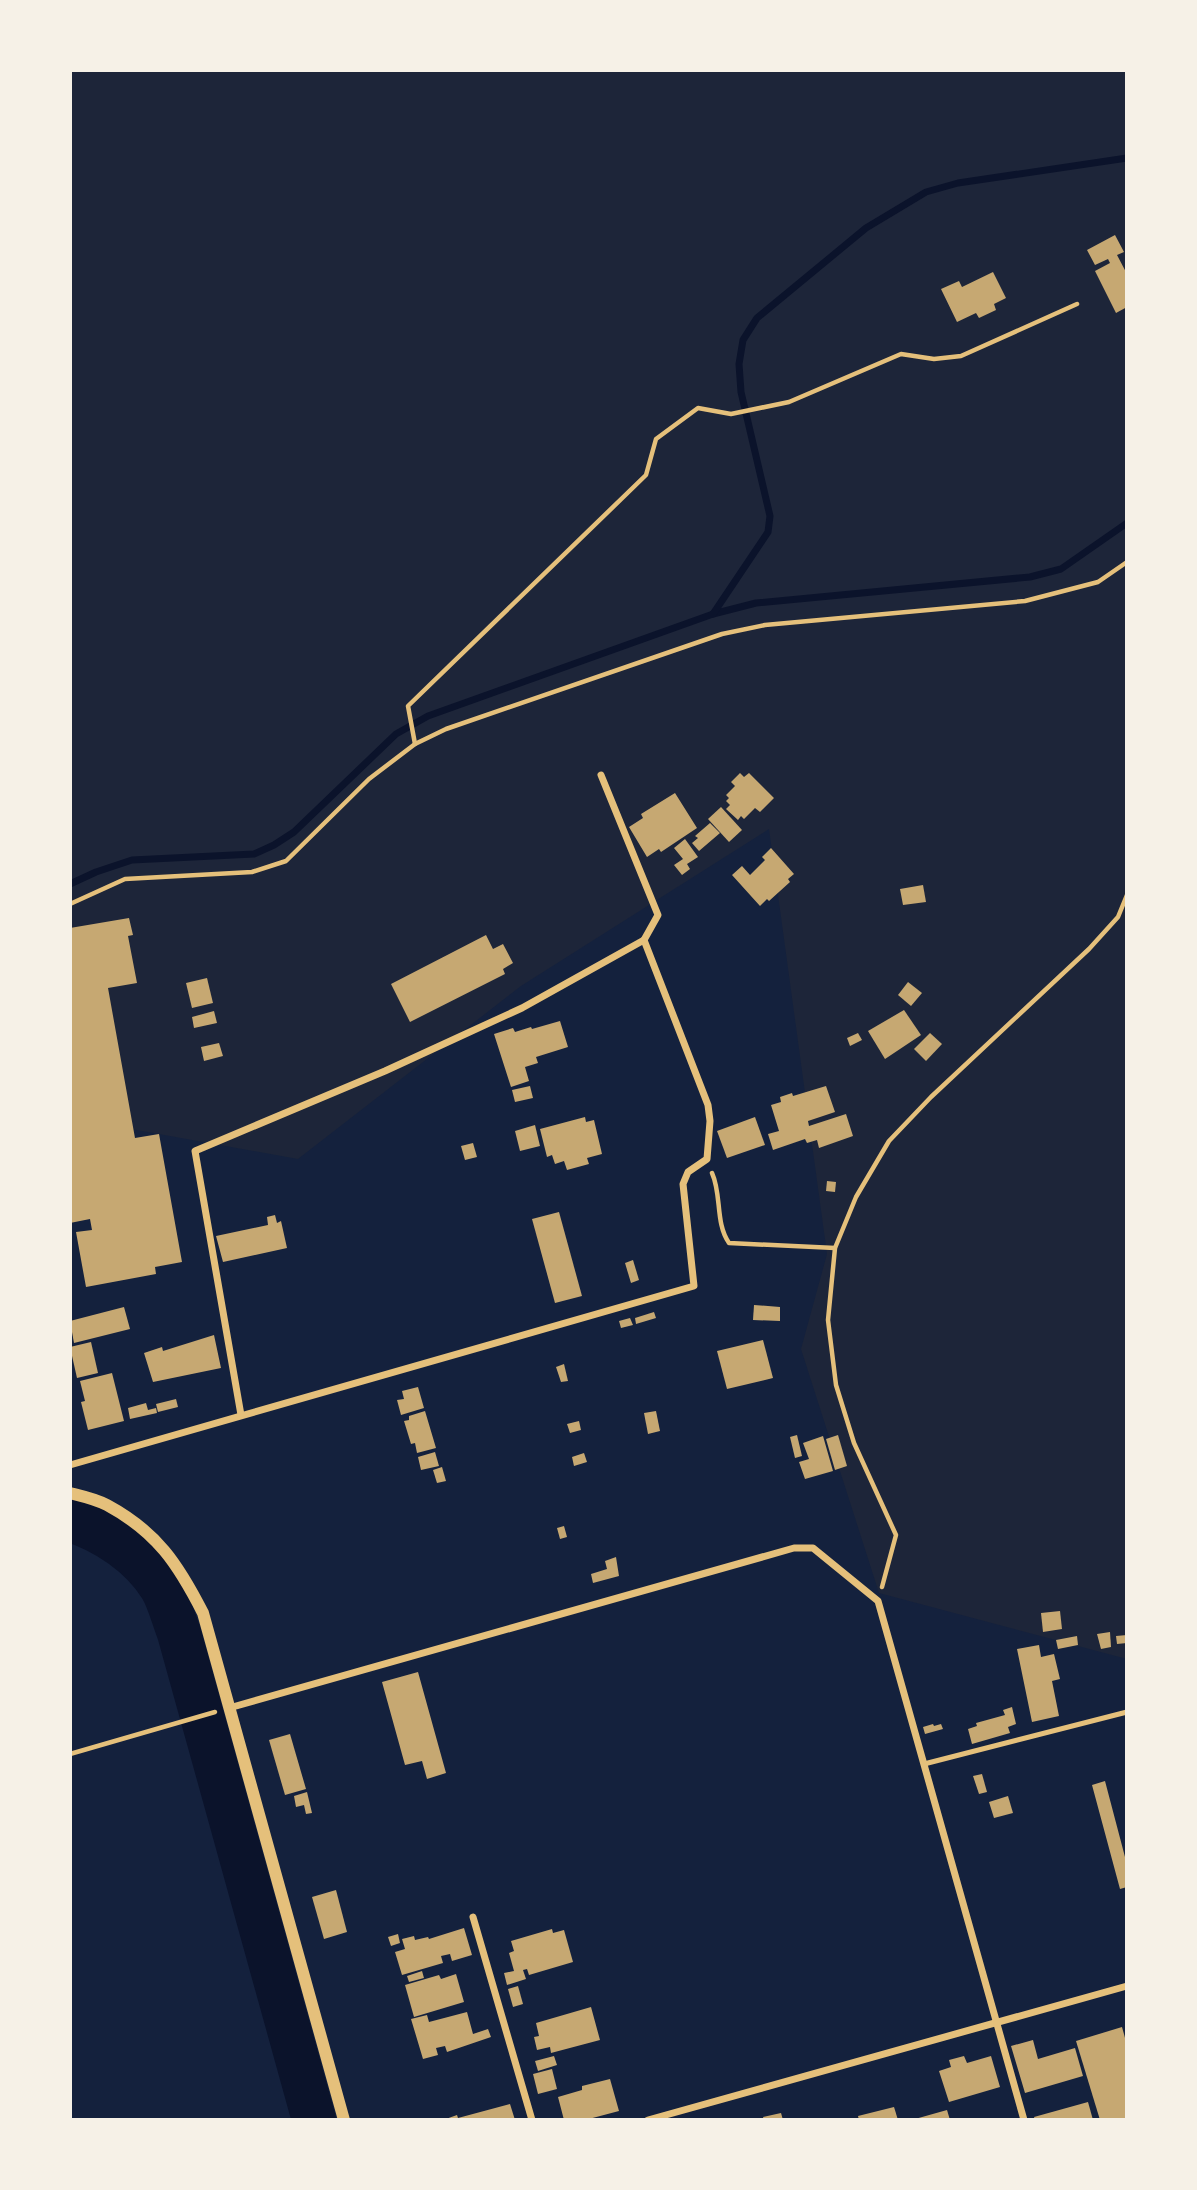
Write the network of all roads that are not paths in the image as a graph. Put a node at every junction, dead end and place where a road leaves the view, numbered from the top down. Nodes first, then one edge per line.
1 (601, 775) dead end
2 (644, 940) junction
3 (241, 1415) junction
4 (70, 1465) edge
5 (70, 1493) edge
6 (229, 1708) junction
7 (1127, 1712) edge
8 (924, 1764) junction
9 (473, 1917) dead end
10 (1127, 1986) edge
11 (996, 2022) junction
12 (344, 2120) edge
13 (532, 2120) edge
14 (648, 2120) edge
15 (1024, 2120) edge

1 - 2 street
2 - 3 street
2 - 3 street
3 - 4 street
5 - 6 street
6 - 8 street
6 - 12 street
7 - 8 lane
8 - 11 street
9 - 13 street
10 - 11 street
11 - 14 street
11 - 15 street

